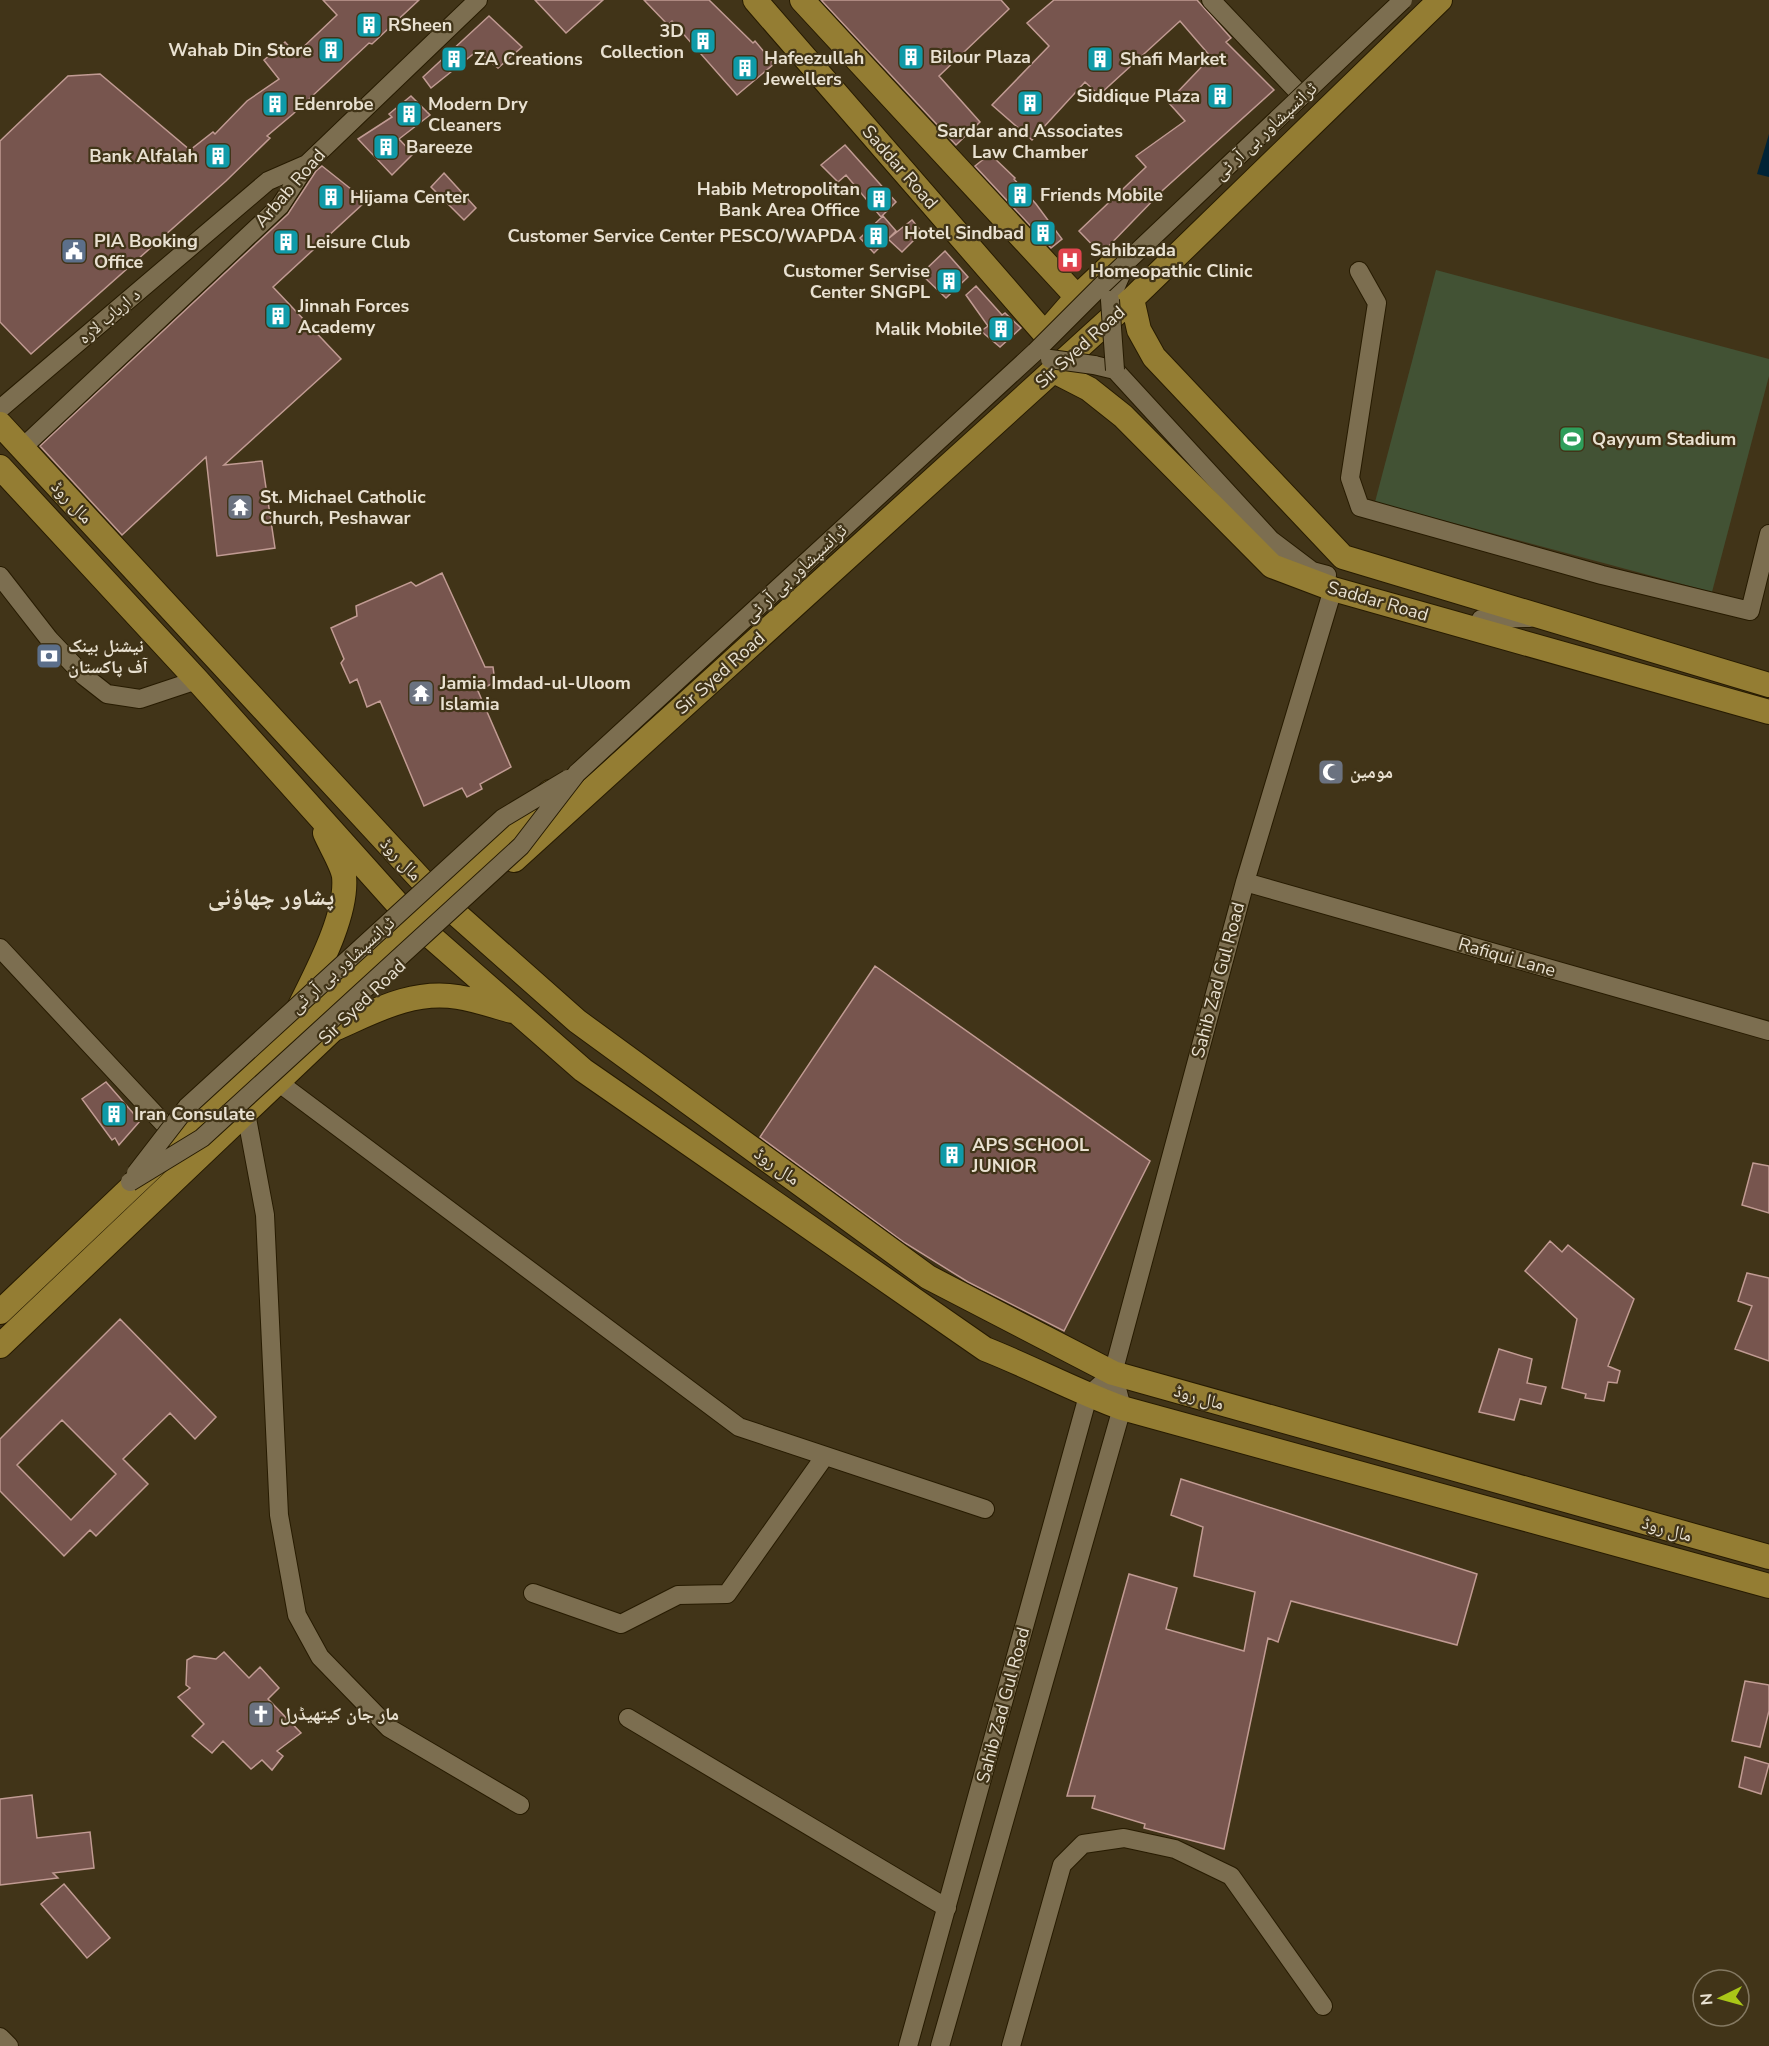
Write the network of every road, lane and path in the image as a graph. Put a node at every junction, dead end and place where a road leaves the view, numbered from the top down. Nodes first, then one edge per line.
1 (478, 0) edge
2 (755, 0) edge
3 (802, 0) edge
4 (1211, 0) edge
5 (1395, 0) edge
6 (1402, 0) edge
7 (1440, 0) edge
8 (1299, 93) junction
9 (307, 164) junction
10 (1162, 218) junction
11 (1188, 245) junction
12 (1127, 261) junction
13 (1359, 271) dead end
14 (1077, 297) junction
15 (1132, 299) junction
16 (1045, 334) junction
17 (1115, 370) junction
18 (1054, 371) junction
19 (1013, 372) junction
20 (0, 409) edge
21 (0, 424) edge
22 (22, 448) junction
23 (0, 467) edge
24 (1769, 534) edge
25 (793, 567) junction
26 (0, 576) edge
27 (813, 589) junction
28 (1333, 589) junction
29 (1542, 618) junction
30 (1481, 619) junction
31 (1540, 647) junction
32 (197, 680) junction
33 (1769, 685) edge
34 (1769, 712) edge
35 (577, 773) junction
36 (315, 811) junction
37 (1245, 882) junction
38 (437, 897) junction
39 (455, 914) junction
40 (412, 920) junction
41 (431, 937) junction
42 (0, 948) edge
43 (517, 1012) junction
44 (334, 1029) junction
45 (1769, 1031) edge
46 (277, 1049) junction
47 (279, 1082) junction
48 (246, 1113) junction
49 (180, 1141) junction
50 (130, 1182) junction
51 (0, 1303) edge
52 (0, 1312) edge
53 (0, 1346) edge
54 (1113, 1373) junction
55 (1088, 1396) junction
56 (1122, 1408) junction
57 (825, 1456) junction
58 (985, 1509) dead end
59 (1769, 1557) edge
60 (1769, 1586) edge
61 (533, 1593) dead end
62 (628, 1718) dead end
63 (520, 1805) dead end
64 (946, 1908) junction
65 (1323, 2006) dead end
66 (0, 2037) edge
67 (9, 2046) edge
68 (908, 2046) edge
69 (940, 2046) edge
70 (1011, 2046) edge

1 - 9 street, Arbab Road
2 - 16 main road, Saddar Road
3 - 14 main road
4 - 8 street
5 - 8 main road, Sir Syed Road
6 - 12 street, ٹرانسپشاور بی آر ٹی, bridge
7 - 11 main road, Sir Syed Road
8 - 10 main road, Sir Syed Road
9 - 20 street, د ارباب لاره
9 - 22 street, Arbab Road
10 - 11 main road
10 - 14 main road, Sir Syed Road
11 - 15 main road, Sir Syed Road
12 - 17 street, ٹرانسپشاور بی آر ٹی, bridge
12 - 19 street, ٹرانسپشاور بی آر ٹی, bridge
13 - 24 street
14 - 16 main road, Sir Syed Road
15 - 18 main road, Sir Syed Road
15 - 29 main road, Saddar Road
16 - 25 main road, Sir Syed Road
17 - 19 street, ٹرانسپشاور بی آر ٹی, bridge
17 - 30 street
18 - 27 main road, Sir Syed Road
18 - 28 main road, Saddar Road
19 - 35 street, ٹرانسپشاور بی آر ٹی, bridge
21 - 22 main road, مال روڈ
22 - 38 main road, مال روڈ
23 - 32 main road, مال روڈ
25 - 27 main road
25 - 38 main road, Sir Syed Road
26 - 32 street
27 - 39 main road, Sir Syed Road
28 - 31 main road, Saddar Road
28 - 37 street, Sahib Zad Gul Road
29 - 30 street
29 - 33 main road, Saddar Road
30 - 31 street
31 - 34 main road, Saddar Road
32 - 36 main road, مال روڈ
35 - 50 street, ٹرانسپشاور بی آر ٹی, bridge
35 - 50 street, ٹرانسپشاور بی آر ٹی, bridge
36 - 40 main road, مال روڈ
36 - 46 main road
37 - 45 street, Rafiqui Lane
37 - 54 street, Sahib Zad Gul Road
38 - 39 main road, مال روڈ
38 - 40 main road, Sir Syed Road
39 - 41 main road, Sir Syed Road
39 - 54 main road, مال روڈ
40 - 41 main road, مال روڈ
40 - 46 main road, Sir Syed Road
41 - 43 main road, مال روڈ
41 - 44 main road, Sir Syed Road
42 - 49 street
43 - 44 main road
43 - 55 main road, مال روڈ
44 - 47 main road, Sir Syed Road
46 - 49 main road, Sir Syed Road
47 - 48 main road, Sir Syed Road
47 - 57 street
48 - 53 main road, Sir Syed Road
48 - 63 street
49 - 52 main road, Sir Syed Road
50 - 51 street, ٹرانسپشاور بی آر ٹی
54 - 55 street
54 - 56 street, Sahib Zad Gul Road
54 - 59 main road, مال روڈ
55 - 56 main road, مال روڈ
55 - 64 street, Sahib Zad Gul Road
56 - 60 main road, مال روڈ
56 - 69 street, Sahib Zad Gul Road
57 - 58 street
57 - 61 street
62 - 64 street
64 - 68 street, Sahib Zad Gul Road
65 - 70 street
66 - 67 street

